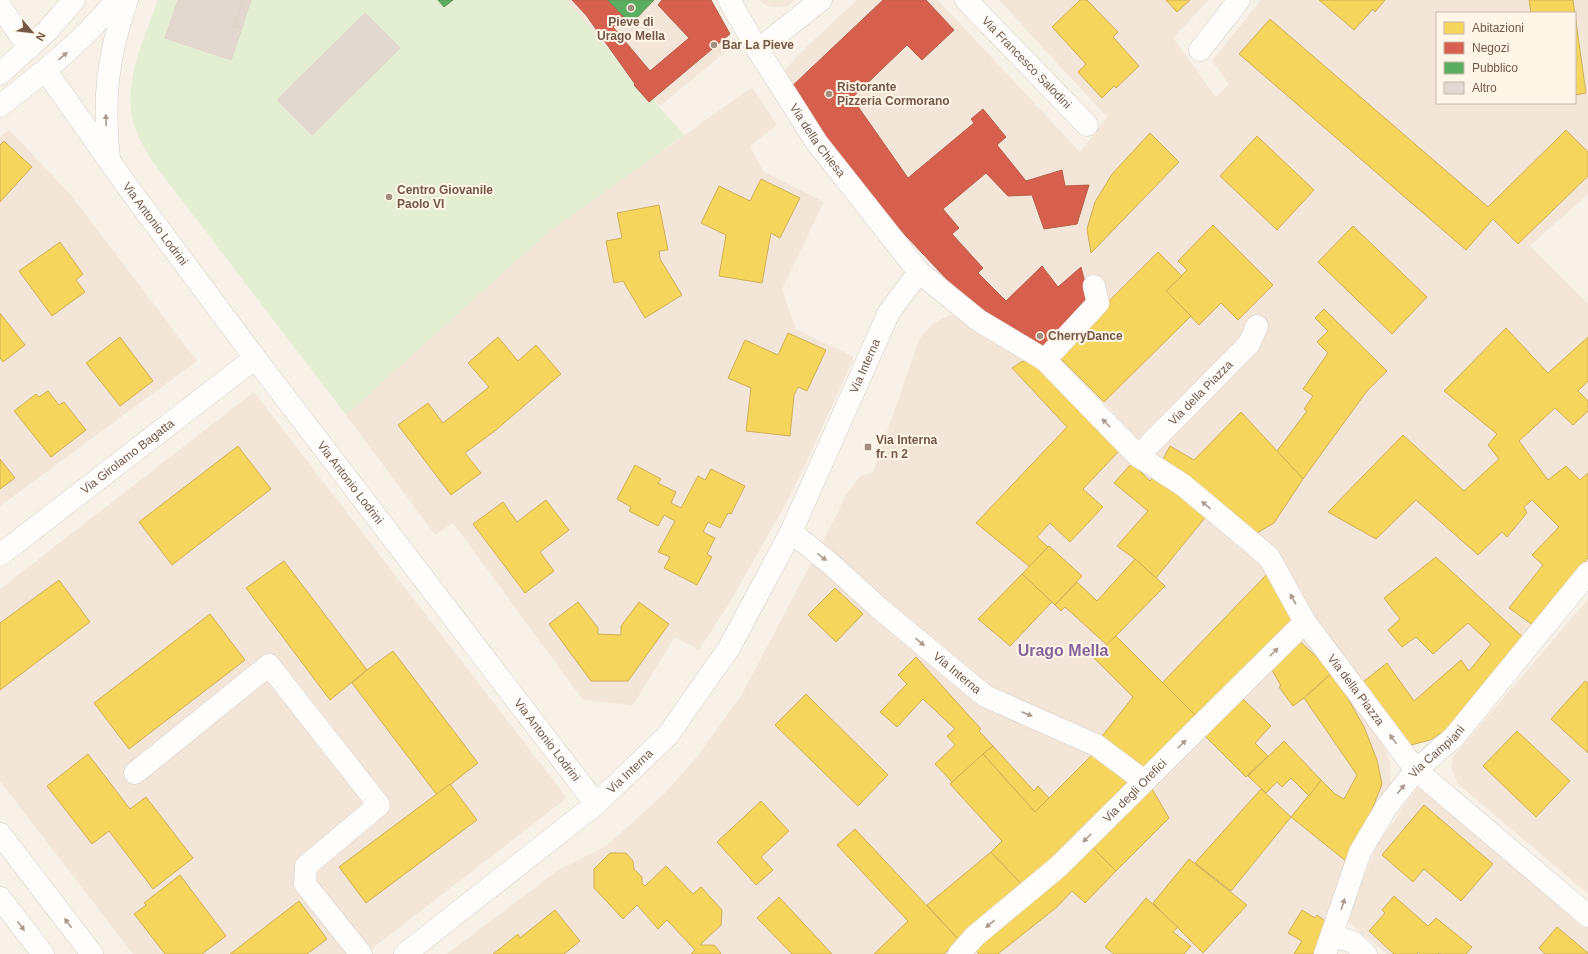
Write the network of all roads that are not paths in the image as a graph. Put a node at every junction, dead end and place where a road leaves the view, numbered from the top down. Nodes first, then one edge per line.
1 (74, 0) edge
2 (116, 0) edge
3 (127, 0) edge
4 (729, 0) edge
5 (821, 0) edge
6 (966, 0) edge
7 (1239, 0) edge
8 (0, 6) edge
9 (29, 48) junction
10 (758, 50) junction
11 (1200, 50) dead end
12 (46, 71) junction
13 (0, 74) edge
14 (0, 106) edge
15 (1087, 125) dead end
16 (109, 159) junction
17 (919, 272) junction
18 (1094, 286) dead end
19 (1257, 326) dead end
20 (255, 358) junction
21 (1045, 360) junction
22 (1138, 456) junction
23 (791, 532) junction
24 (0, 555) edge
25 (1588, 573) edge
26 (1305, 622) junction
27 (1416, 770) junction
28 (135, 773) dead end
29 (1144, 781) junction
30 (596, 804) junction
31 (0, 834) edge
32 (0, 898) edge
33 (1588, 916) edge
34 (1329, 945) edge
35 (43, 954) edge
36 (92, 954) edge
37 (360, 954) edge
38 (405, 954) edge
39 (959, 954) edge
40 (1366, 954) edge

1 - 9 street
12 -> 2 street
16 -> 3 street
4 - 10 street, Via della Chiesa
5 - 10 street
6 - 15 street, Via Francesco Salodini
7 - 11 street
8 - 9 street, Via Antonio Lodrini
9 - 12 street, Via Antonio Lodrini
9 - 13 street
10 - 17 street, Via della Chiesa
12 - 14 street
12 - 16 street, Via Antonio Lodrini
16 - 20 street, Via Antonio Lodrini
17 - 21 street, Via della Piazza
17 - 23 street, Via Interna
18 - 21 street
19 - 22 street, Via della Piazza
20 - 24 street, Via Girolamo Bagatta
20 - 30 street, Via Antonio Lodrini
22 -> 21 street, Via della Piazza
26 -> 22 street, Via della Piazza
23 -> 29 street, Via Interna
23 - 30 street, Via Interna
25 - 27 street, Via Campiani
27 -> 26 street, Via della Piazza
29 -> 26 street, Via degli Orefici
27 - 33 street, Via della Piazza
34 -> 27 street, Via Campiani
28 - 37 street
29 -> 39 street, Via degli Orefici
30 - 38 street, Via Interna
36 -> 31 street
32 -> 35 street
34 - 40 street

